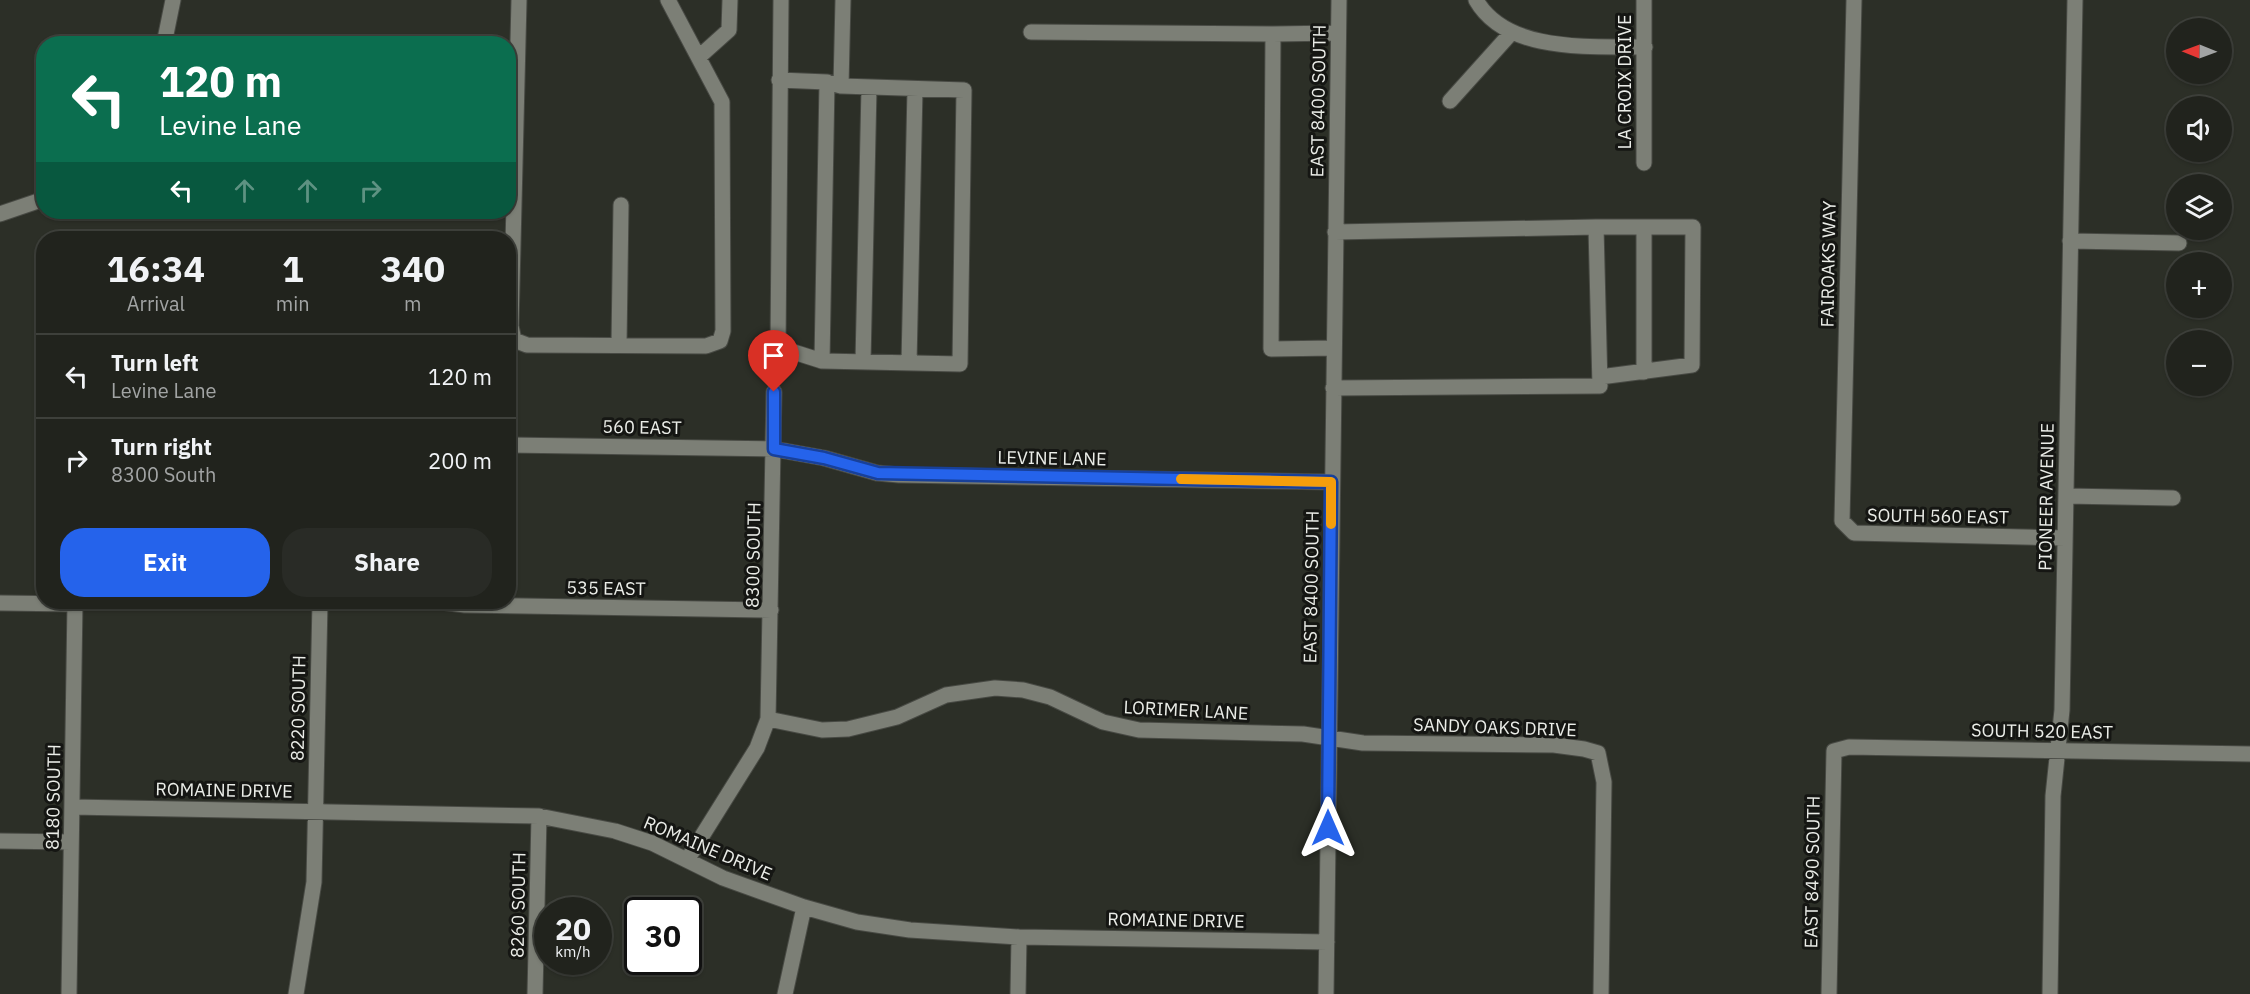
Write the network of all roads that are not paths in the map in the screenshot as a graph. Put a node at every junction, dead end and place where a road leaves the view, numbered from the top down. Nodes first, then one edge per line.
1 (172, 0) edge
2 (519, 0) edge
3 (668, 0) edge
4 (730, 0) edge
5 (781, 0) edge
6 (843, 0) edge
7 (1339, 0) edge
8 (1476, 0) edge
9 (1644, 0) edge
10 (1854, 0) edge
11 (2075, 0) edge
12 (1031, 32) dead end
13 (1512, 32) junction
14 (1338, 33) junction
15 (1273, 34) junction
16 (165, 36) edge
17 (1645, 46) junction
18 (700, 56) junction
19 (780, 80) junction
20 (834, 84) junction
21 (869, 88) junction
22 (915, 89) junction
23 (1450, 101) dead end
24 (516, 143) edge
25 (1644, 163) dead end
26 (36, 202) edge
27 (621, 205) dead end
28 (0, 214) edge
29 (1596, 227) junction
30 (1644, 227) junction
31 (1335, 232) junction
32 (2070, 241) junction
33 (2179, 243) dead end
34 (516, 341) edge
35 (619, 344) junction
36 (1333, 348) junction
37 (822, 361) junction
38 (863, 362) junction
39 (909, 363) junction
40 (1644, 372) junction
41 (1600, 377) junction
42 (1333, 388) junction
43 (774, 392) dead end
44 (516, 445) edge
45 (774, 449) junction
46 (1331, 482) junction
47 (2066, 496) junction
48 (2173, 498) dead end
49 (1847, 529) joint
50 (2065, 538) junction
51 (0, 603) edge
52 (36, 603) edge
53 (516, 606) edge
54 (75, 609) edge
55 (320, 609) edge
56 (771, 610) junction
57 (768, 719) junction
58 (1328, 737) junction
59 (1834, 751) joint
60 (2058, 751) junction
61 (2250, 754) edge
62 (72, 807) junction
63 (315, 812) junction
64 (539, 816) junction
65 (0, 842) edge
66 (71, 842) junction
67 (687, 860) junction
68 (804, 907) junction
69 (1018, 937) junction
70 (1327, 942) junction
71 (69, 994) edge
72 (296, 994) edge
73 (536, 994) edge
74 (785, 994) edge
75 (1017, 994) edge
76 (1326, 994) edge
77 (1601, 994) edge
78 (1829, 994) edge
79 (2050, 994) edge

1 - 16 street
2 - 24 street
3 - 18 street
4 - 18 street
5 - 19 street
6 - 20 street
7 - 14 street, EAST 8400 SOUTH
8 - 13 street
9 - 17 street, LA CROIX DRIVE
10 - 49 street, FAIROAKS WAY
11 - 32 street, PIONEER AVENUE
12 - 15 street
13 - 17 street
13 - 23 street
14 - 15 street
14 - 31 street, EAST 8400 SOUTH
15 - 36 street
17 - 25 street, LA CROIX DRIVE
18 - 35 street
19 - 20 street
19 - 37 street
20 - 21 street
20 - 37 street
21 - 22 street
21 - 38 street
22 - 39 street
22 - 39 street
26 - 28 street
27 - 35 street
29 - 30 street
29 - 31 street
29 - 41 street
30 - 40 street
30 - 40 street
31 - 36 street, EAST 8400 SOUTH
32 - 33 street
32 - 47 street, PIONEER AVENUE
34 - 35 street
36 - 42 street, EAST 8400 SOUTH
37 - 38 street
38 - 39 street
40 - 41 street
41 - 42 street
42 - 46 street, EAST 8400 SOUTH
43 - 45 street, 8300 SOUTH
44 - 45 street, 560 EAST
45 - 46 street, LEVINE LANE
45 - 56 street, 8300 SOUTH
46 - 58 street, EAST 8400 SOUTH
47 - 48 street
47 - 50 street, PIONEER AVENUE
49 - 50 street, SOUTH 560 EAST
50 - 60 street, PIONEER AVENUE
51 - 52 street
53 - 56 street, 535 EAST
54 - 62 street, 8180 SOUTH
55 - 63 street, 8220 SOUTH
56 - 57 street, 8300 SOUTH
57 - 58 street, LORIMER LANE
57 - 67 street, 8300 SOUTH
58 - 70 street, EAST 8400 SOUTH
58 - 77 street, SANDY OAKS DRIVE
59 - 60 street, SOUTH 520 EAST
59 - 78 street, EAST 8490 SOUTH
60 - 61 street, SOUTH 520 EAST
60 - 79 street, PIONEER AVENUE
62 - 63 street, ROMAINE DRIVE
62 - 66 street, 8180 SOUTH
63 - 64 street, ROMAINE DRIVE
63 - 72 street, 8220 SOUTH
64 - 67 street, ROMAINE DRIVE
64 - 73 street, 8260 SOUTH
65 - 66 street
66 - 71 street, 8180 SOUTH
67 - 68 street, ROMAINE DRIVE
68 - 69 street, ROMAINE DRIVE
68 - 74 street
69 - 70 street, ROMAINE DRIVE
69 - 75 street
70 - 76 street, EAST 8400 SOUTH

